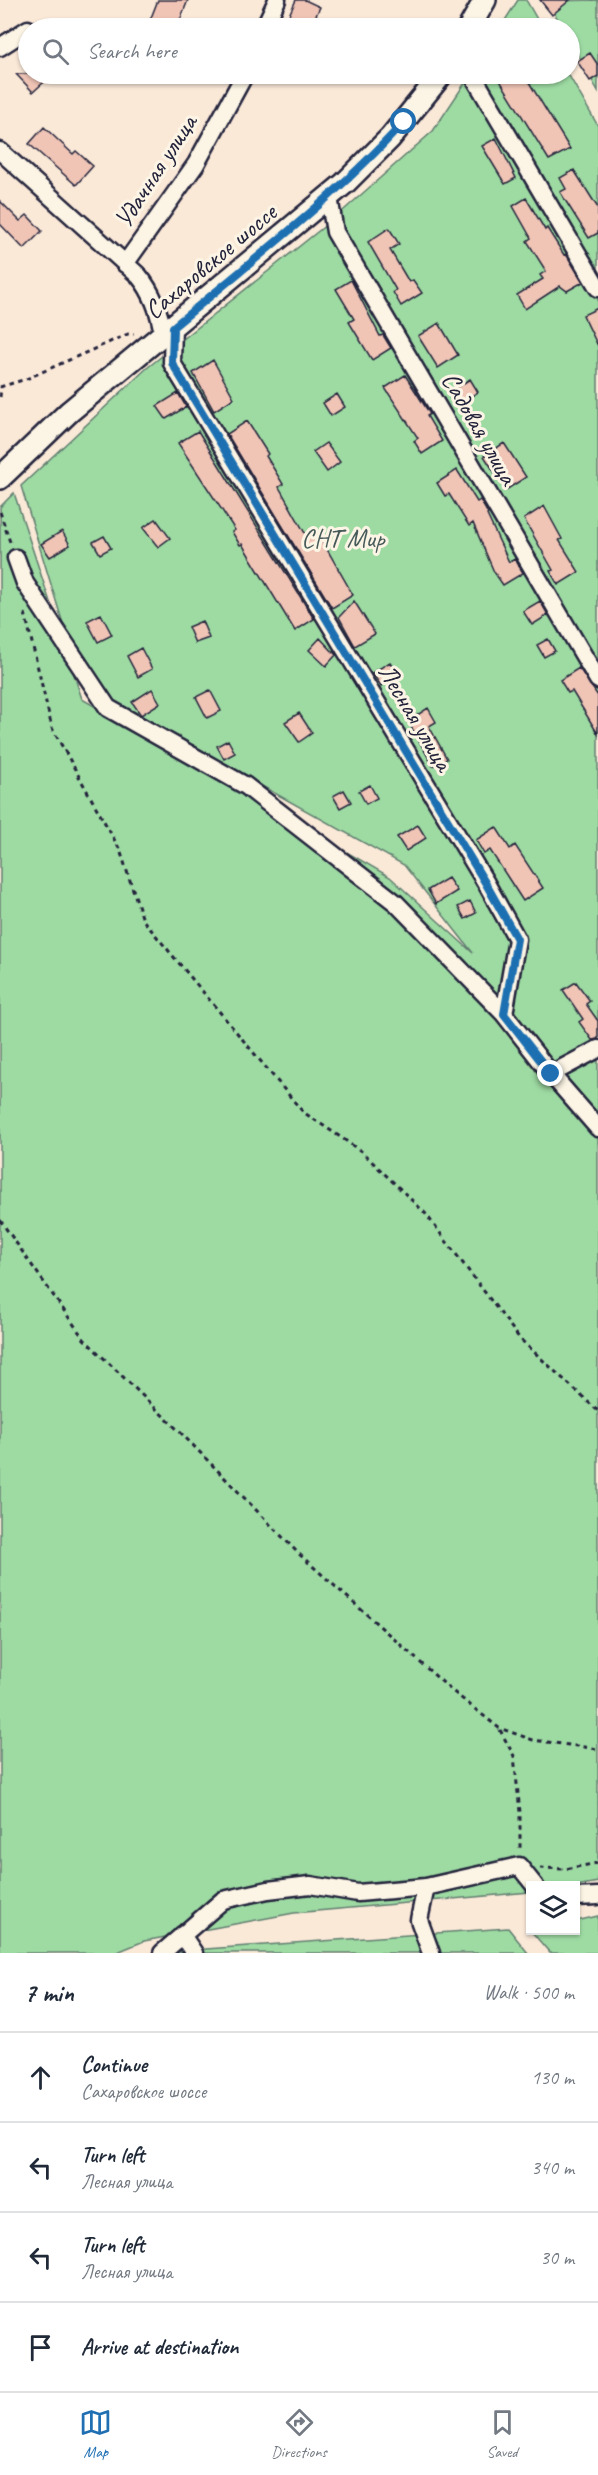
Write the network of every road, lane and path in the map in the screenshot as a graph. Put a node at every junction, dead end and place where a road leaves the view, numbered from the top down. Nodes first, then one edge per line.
1 (277, 0) edge
2 (485, 0) edge
3 (269, 18) edge
4 (475, 18) edge
5 (18, 35) edge
6 (0, 47) edge
7 (240, 84) edge
8 (434, 84) edge
9 (478, 84) edge
10 (0, 151) edge
11 (329, 197) junction
12 (124, 264) junction
13 (598, 288) edge
14 (165, 333) junction
15 (0, 386) edge
16 (0, 397) edge
17 (0, 478) edge
18 (0, 512) edge
19 (16, 558) joint
20 (24, 611) dead end
21 (598, 680) edge
22 (504, 1014) junction
23 (598, 1049) edge
24 (551, 1074) junction
25 (598, 1128) edge
26 (0, 1220) edge
27 (598, 1411) edge
28 (499, 1728) junction
29 (598, 1749) edge
30 (598, 1863) edge
31 (519, 1866) junction
32 (531, 1881) edge
33 (426, 1887) junction
34 (598, 1896) edge
35 (580, 1897) edge
36 (182, 1935) junction
37 (162, 1953) edge
38 (194, 1953) edge
39 (431, 1953) edge

1 - 3 street
2 - 4 main road
5 - 6 street
7 - 12 street, Удачная улица
8 - 11 main road, Сахаровское шоссе
9 - 13 street
10 - 12 street, Удачная улица
11 - 14 main road, Сахаровское шоссе
11 - 21 street, Садовая улица
12 - 14 street, Удачная улица
14 - 15 path
14 - 17 main road, Сахаровское шоссе
14 - 22 street, Лесная улица
15 - 16 path
18 - 19 path
19 - 22 street
20 - 27 path
22 - 24 street
23 - 24 street
24 - 25 street
26 - 28 path
28 - 29 path
28 - 31 path
30 - 31 path
31 - 32 street
31 - 33 street
33 - 36 street
33 - 39 street
34 - 35 street
36 - 37 street
36 - 38 street

